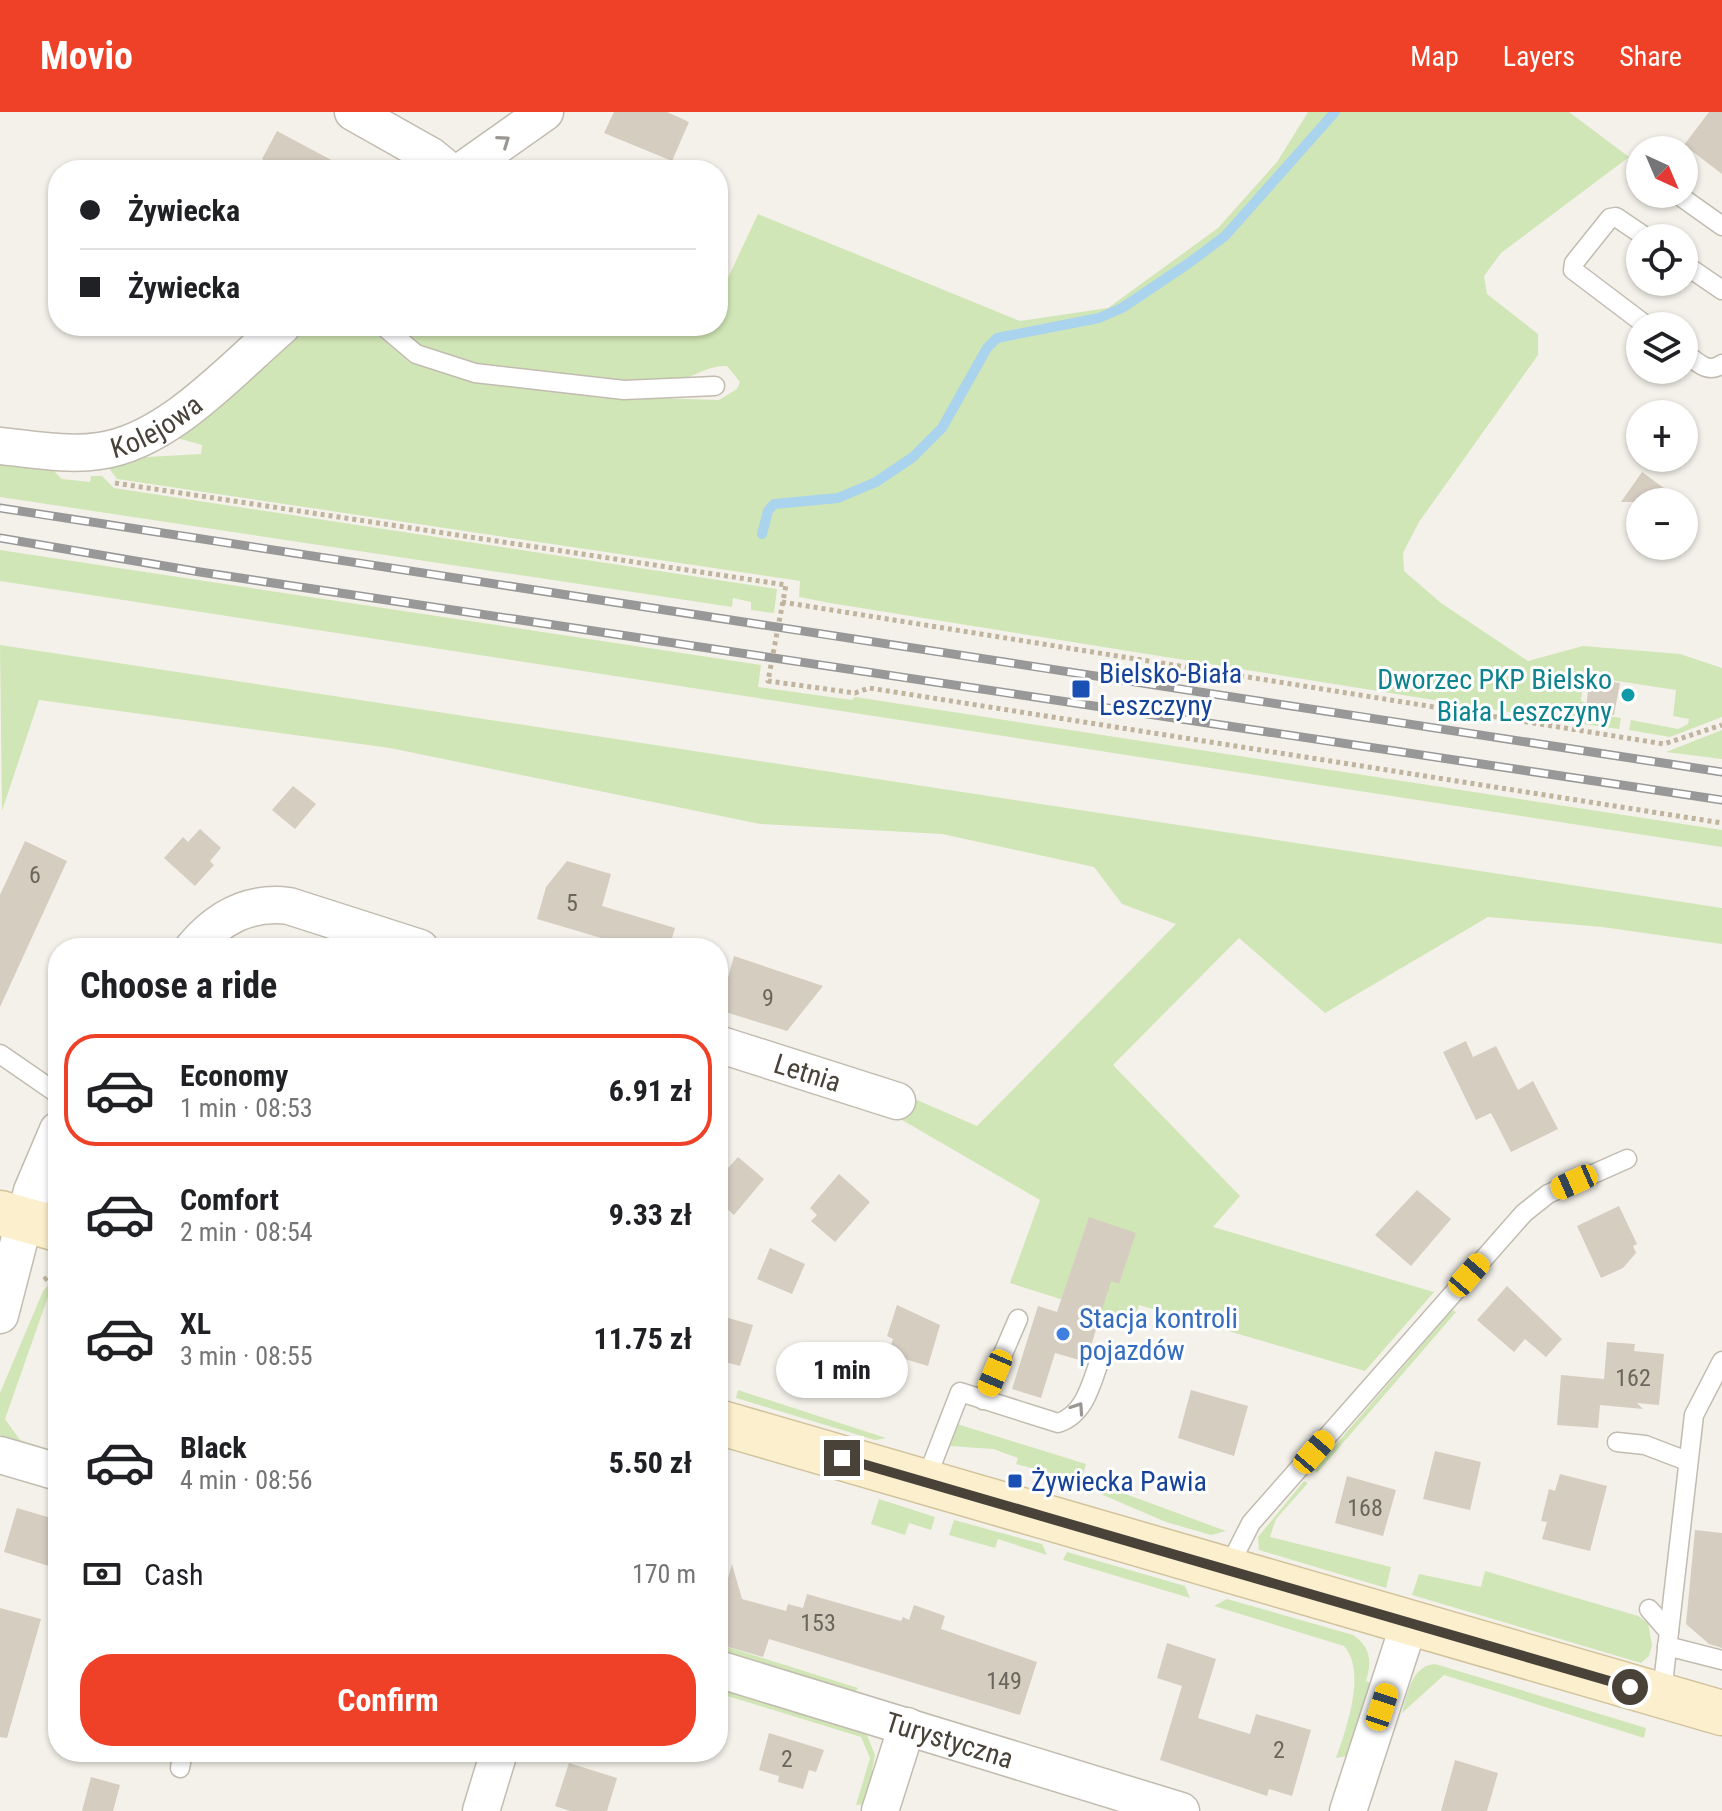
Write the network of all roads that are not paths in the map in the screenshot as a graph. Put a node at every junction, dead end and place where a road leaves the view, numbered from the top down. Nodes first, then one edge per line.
1 (353, 112) edge
2 (545, 112) edge
3 (436, 160) edge
4 (477, 160) edge
5 (1697, 208) edge
6 (1626, 224) edge
7 (1722, 226) edge
8 (1698, 274) edge
9 (1722, 290) edge
10 (1628, 312) edge
11 (270, 336) edge
12 (395, 336) edge
13 (1698, 362) edge
14 (1722, 364) edge
15 (715, 386) dead end
16 (0, 446) edge
17 (203, 938) edge
18 (389, 938) edge
19 (728, 1047) edge
20 (0, 1054) edge
21 (48, 1087) edge
22 (897, 1101) dead end
23 (48, 1153) edge
24 (1627, 1159) dead end
25 (28, 1221) edge
26 (0, 1315) edge
27 (1018, 1319) dead end
28 (1102, 1354) dead end
29 (1722, 1361) edge
30 (983, 1400) junction
31 (728, 1425) edge
32 (1617, 1442) dead end
33 (0, 1455) edge
34 (1687, 1461) junction
35 (48, 1469) edge
36 (925, 1482) junction
37 (1227, 1570) junction
38 (1649, 1609) dead end
39 (1409, 1624) junction
40 (1668, 1639) junction
41 (1722, 1660) edge
42 (728, 1672) edge
43 (1658, 1695) junction
44 (1722, 1713) edge
45 (907, 1726) junction
46 (496, 1762) edge
47 (481, 1811) edge
48 (880, 1811) edge
49 (1181, 1811) edge
50 (1348, 1811) edge

1 - 3 street
4 -> 2 street
5 - 7 lane
6 - 10 lane
8 - 9 lane
11 - 16 street, Kolejowa
12 - 15 lane
13 - 14 lane
17 - 18 street
19 - 22 street, Letnia
20 - 21 lane
23 - 25 street
24 - 37 lane
25 - 26 street
27 - 30 lane
30 -> 28 lane
29 - 34 lane
30 - 36 lane
31 - 36 main road
32 - 34 lane
33 - 35 street
34 - 40 lane
36 - 37 main road
37 - 39 main road
38 - 40 lane
39 - 43 main road
39 - 50 street
40 - 41 lane
40 - 43 lane
42 - 45 street, Turystyczna
43 - 44 main road
45 - 48 street
45 - 49 street, Turystyczna
46 - 47 street

